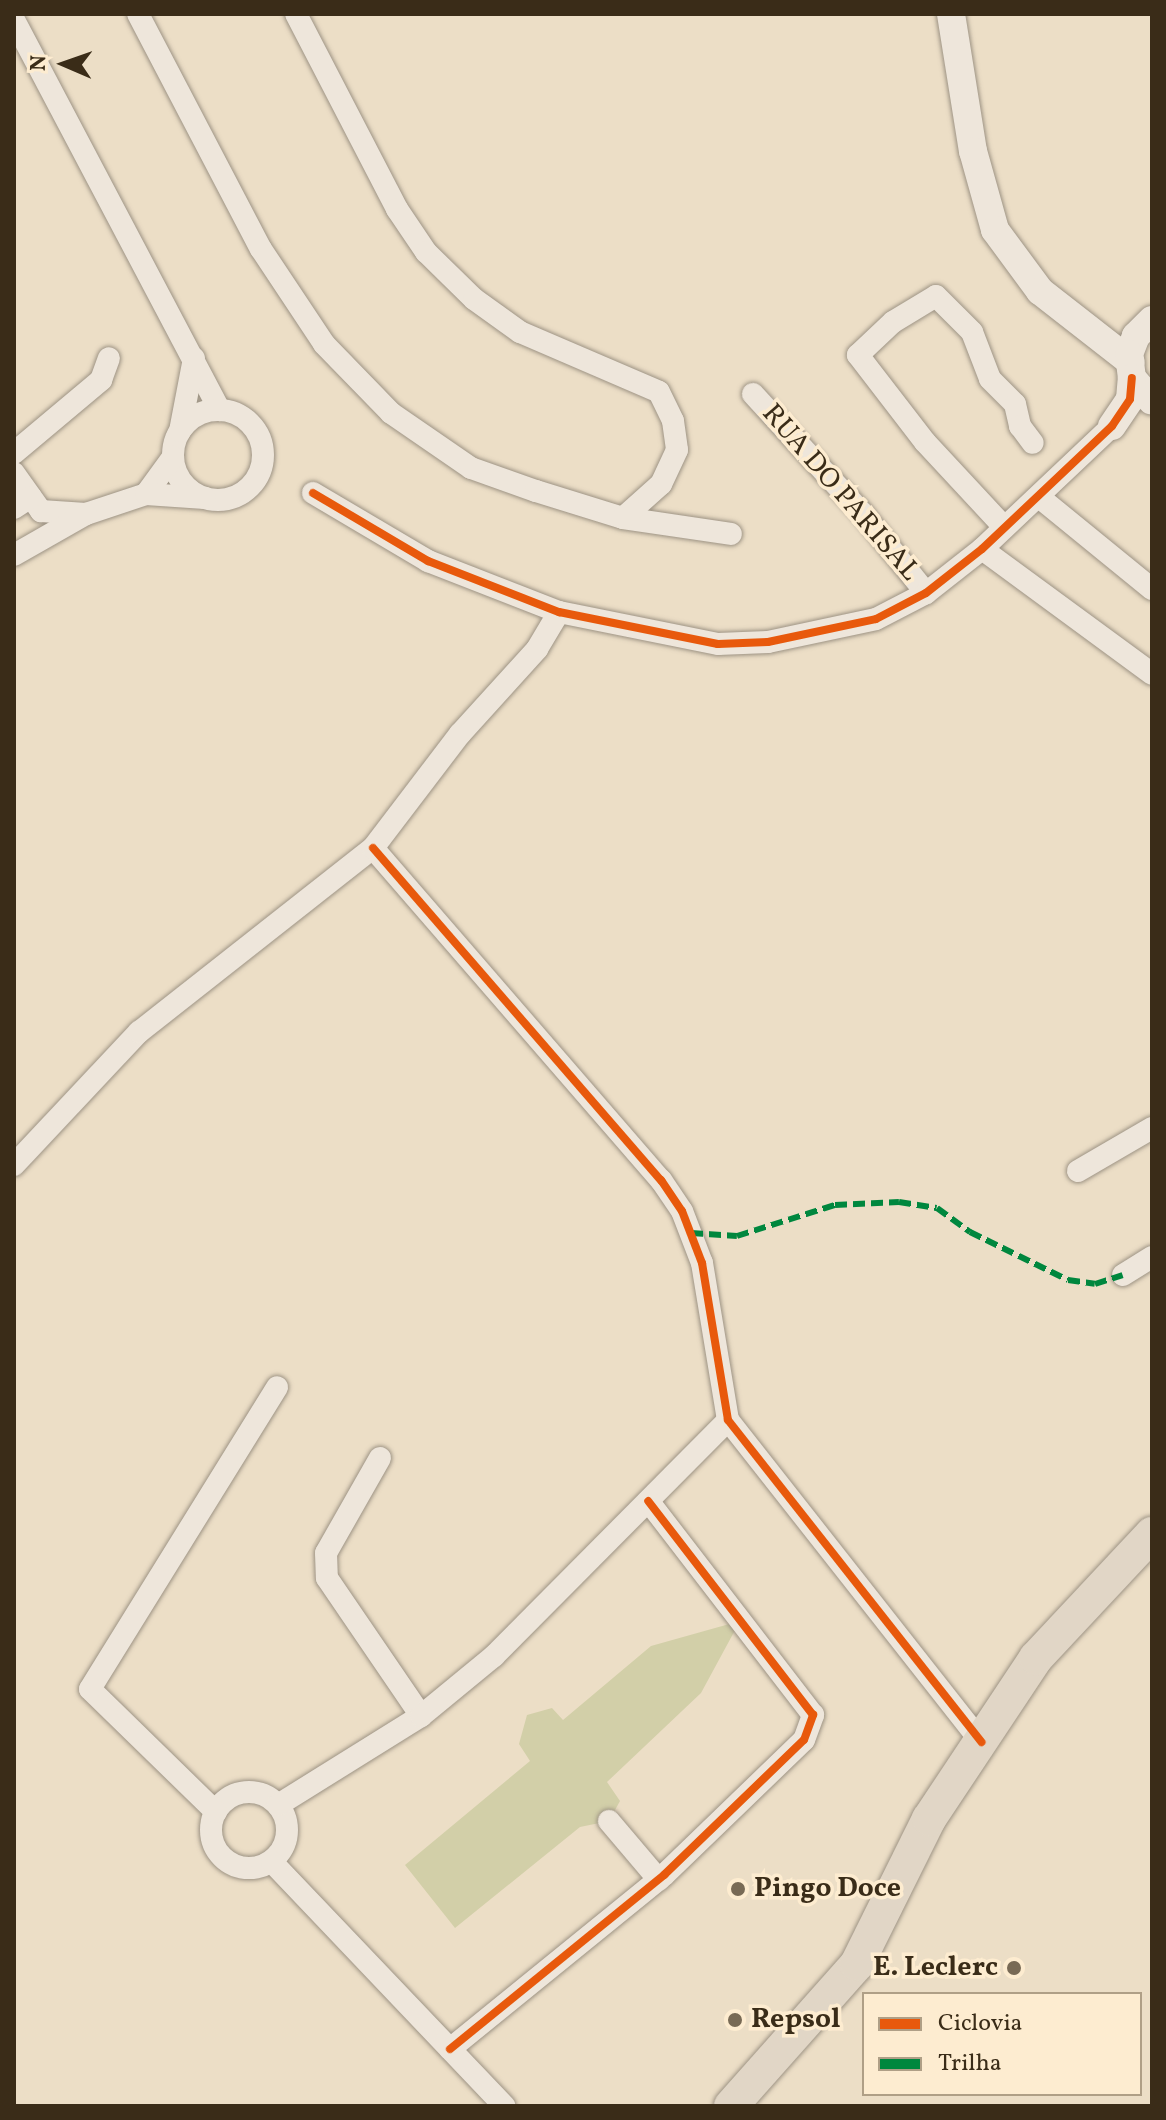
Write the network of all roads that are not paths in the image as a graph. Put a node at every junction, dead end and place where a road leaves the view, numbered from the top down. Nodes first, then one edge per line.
1 (138, 14) edge
2 (296, 14) edge
3 (951, 14) edge
4 (14, 20) edge
5 (1078, 317) junction
6 (1147, 325) edge
7 (109, 358) dead end
8 (194, 358) junction
9 (1132, 370) junction
10 (753, 394) dead end
11 (1152, 401) edge
12 (1152, 407) edge
13 (220, 410) junction
14 (1112, 426) junction
15 (180, 431) junction
16 (1033, 443) dead end
17 (14, 453) edge
18 (173, 457) junction
19 (14, 473) edge
20 (313, 493) dead end
21 (146, 494) junction
22 (1039, 497) junction
23 (206, 498) junction
24 (22, 503) edge
25 (86, 514) junction
26 (623, 518) junction
27 (1004, 527) junction
28 (731, 534) dead end
29 (982, 549) junction
30 (14, 555) edge
31 (1152, 589) edge
32 (926, 593) junction
33 (559, 612) junction
34 (1152, 674) edge
35 (373, 848) junction
36 (1152, 1128) edge
37 (14, 1165) edge
38 (1078, 1171) dead end
39 (1152, 1257) edge
40 (1123, 1275) dead end
41 (277, 1387) dead end
42 (728, 1420) junction
43 (380, 1458) dead end
44 (648, 1501) junction
45 (1152, 1534) edge
46 (421, 1716) junction
47 (981, 1742) junction
48 (278, 1805) junction
49 (216, 1812) junction
50 (609, 1821) dead end
51 (272, 1862) junction
52 (659, 1880) junction
53 (450, 2049) junction
54 (504, 2106) edge
55 (731, 2106) edge

1 - 26 street
2 - 26 street
3 - 5 street
4 - 8 street
5 - 6 street
5 - 9 street
6 - 9 street
7 - 17 street
8 - 13 street
8 - 15 street
9 - 11 street
9 - 14 street
10 - 32 street, RUA DO PARISAL
12 - 14 street
13 - 15 street
13 - 23 street
14 - 22 street
15 - 18 street
16 - 27 street
18 - 21 street
18 - 23 street
19 - 24 street
20 - 33 street
21 - 23 street
21 - 25 street
22 - 27 street
22 - 31 street
24 - 25 street
25 - 30 street
26 - 28 street
27 - 29 street
29 - 32 street
29 - 34 street
32 - 33 street
33 - 35 street
35 - 37 street
35 - 42 street
36 - 38 street
39 - 40 street
41 - 49 street
42 - 44 street
42 - 47 street
43 - 46 street
44 - 46 street
44 - 52 street
45 - 47 main road
46 - 48 street
47 - 55 main road
48 - 49 street
48 - 51 street
49 - 51 street
50 - 52 street
51 - 53 street
52 - 53 street
53 - 54 street

